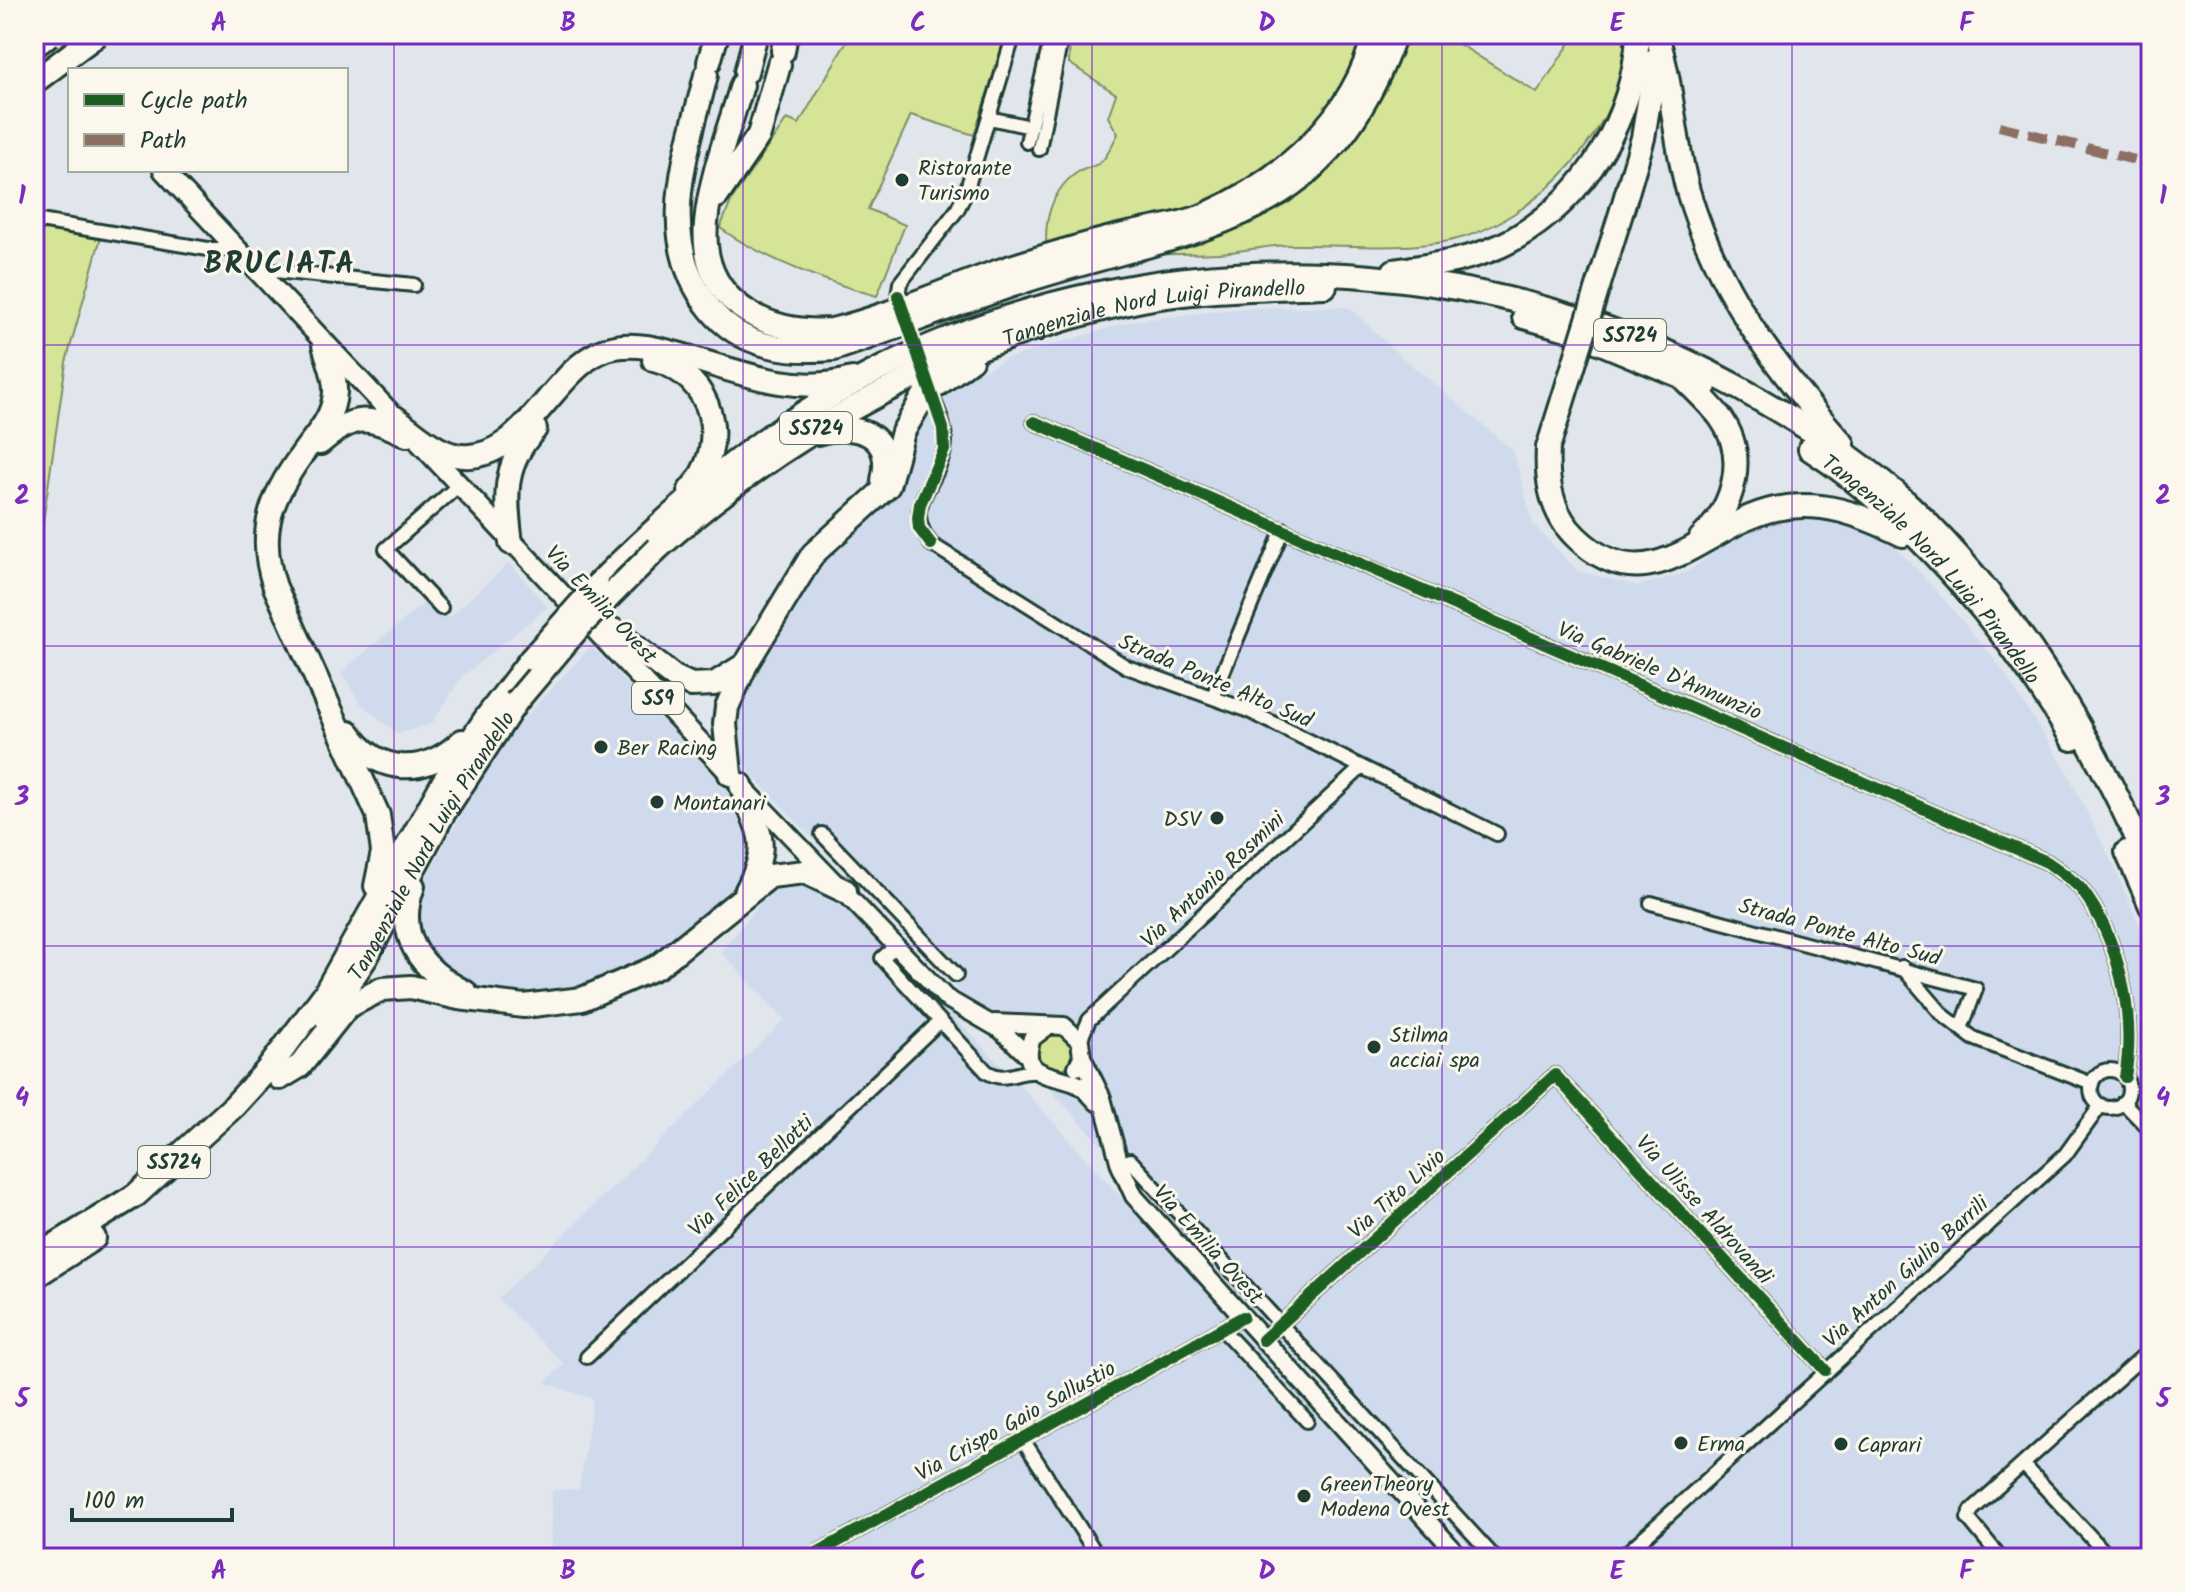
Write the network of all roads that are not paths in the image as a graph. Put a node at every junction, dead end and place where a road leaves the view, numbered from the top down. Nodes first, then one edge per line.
1 (50, 34) edge
2 (98, 34) edge
3 (717, 34) edge
4 (756, 34) edge
5 (1014, 34) edge
6 (1052, 34) edge
7 (1062, 34) edge
8 (1374, 34) edge
9 (1395, 34) edge
10 (1650, 35) edge
11 (34, 46) edge
12 (783, 50) edge
13 (34, 82) edge
14 (989, 118) junction
15 (1031, 127) junction
16 (165, 172) edge
17 (710, 207) junction
18 (34, 220) edge
19 (237, 249) junction
20 (255, 269) junction
21 (1366, 275) junction
22 (414, 285) dead end
23 (898, 296) dead end
24 (995, 344) junction
25 (324, 345) junction
26 (873, 373) junction
27 (1679, 373) junction
28 (932, 396) dead end
29 (394, 417) junction
30 (1034, 422) dead end
31 (803, 437) junction
32 (418, 441) junction
33 (294, 464) junction
34 (1865, 469) junction
35 (459, 485) junction
36 (871, 503) junction
37 (1283, 529) junction
38 (653, 539) junction
39 (511, 543) junction
40 (1919, 543) junction
41 (1681, 556) junction
42 (441, 608) dead end
43 (585, 621) junction
44 (746, 664) junction
45 (1213, 696) junction
46 (511, 697) junction
47 (333, 711) junction
48 (486, 718) junction
49 (1362, 767) junction
50 (736, 780) junction
51 (443, 814) junction
52 (822, 834) dead end
53 (1497, 834) dead end
54 (2151, 869) edge
55 (861, 875) junction
56 (845, 891) junction
57 (746, 892) junction
58 (1651, 903) dead end
59 (2151, 906) edge
60 (896, 946) junction
61 (1902, 967) junction
62 (956, 975) dead end
63 (324, 995) junction
64 (480, 1000) junction
65 (1089, 1020) junction
66 (940, 1021) junction
67 (988, 1022) junction
68 (1056, 1026) junction
69 (1961, 1029) junction
70 (1081, 1049) junction
71 (1030, 1065) junction
72 (1555, 1075) joint
73 (2125, 1077) junction
74 (1059, 1079) junction
75 (277, 1081) junction
76 (2092, 1084) junction
77 (2123, 1102) junction
78 (2101, 1105) junction
79 (1109, 1124) junction
80 (2151, 1131) edge
81 (1130, 1160) dead end
82 (34, 1258) edge
83 (34, 1277) edge
84 (1243, 1317) junction
85 (1279, 1325) junction
86 (1222, 1329) junction
87 (1263, 1340) junction
88 (2151, 1349) edge
89 (587, 1357) dead end
90 (1825, 1370) junction
91 (1307, 1421) dead end
92 (1022, 1438) junction
93 (2023, 1464) junction
94 (1462, 1521) junction
95 (1444, 1538) junction
96 (808, 1558) edge
97 (1099, 1558) edge
98 (1461, 1558) edge
99 (1495, 1558) edge
100 (1621, 1558) edge
101 (2001, 1558) edge
102 (2110, 1558) edge

1 - 11 highway, bridge
2 - 13 highway, bridge
3 - 9 highway
4 - 17 highway
5 - 14 street
6 - 15 street
7 - 15 street
8 - 17 highway
10 - 21 highway
10 - 34 highway
10 - 41 highway, bridge
12 - 17 highway
14 - 15 street
14 - 23 street
16 - 19 main road, Via Emilia Ovest / SS9
18 - 19 street
19 - 20 main road, Via Emilia Ovest / SS9
20 - 22 street
20 - 25 main road, Via Emilia Ovest / SS9
21 - 26 highway, Tangenziale Nord Luigi Pirandello / SS724
21 - 34 highway, Tangenziale Nord Luigi Pirandello / SS724
24 - 27 highway, Tangenziale Nord Luigi Pirandello / SS724
24 - 31 highway, Tangenziale Nord Luigi Pirandello / SS724
24 - 36 highway
25 - 29 main road, Via Emilia Ovest / SS9
25 - 33 highway
26 - 29 highway
26 - 38 highway, Tangenziale Nord Luigi Pirandello / SS724
27 - 40 highway, Tangenziale Nord Luigi Pirandello / SS724
27 - 41 highway
28 - 45 street, Strada Ponte Alto Sud
29 - 32 main road, Via Emilia Ovest / SS9
30 - 37 street, Via Gabriele D'Annunzio
31 - 36 highway
31 - 38 highway, Tangenziale Nord Luigi Pirandello / SS724
32 - 33 highway
32 - 35 main road, Via Emilia Ovest / SS9
33 - 47 highway
34 - 54 highway, Tangenziale Nord Luigi Pirandello / SS724
35 - 39 main road, Via Emilia Ovest / SS9
35 - 42 street
36 - 44 highway
37 - 45 street
37 - 73 street, Via Gabriele D'Annunzio
38 - 39 highway
38 - 46 highway, Tangenziale Nord Luigi Pirandello / SS724, bridge
39 - 43 main road, Via Emilia Ovest / SS9
40 - 41 highway
40 - 59 highway, Tangenziale Nord Luigi Pirandello / SS724
43 - 44 highway
43 - 50 main road, Via Emilia Ovest / SS9
44 - 50 highway
45 - 49 street, Strada Ponte Alto Sud
46 - 48 highway, Tangenziale Nord Luigi Pirandello / SS724
46 - 51 highway, Tangenziale Nord Luigi Pirandello / SS724
47 - 48 highway
47 - 63 highway
48 - 63 highway, Tangenziale Nord Luigi Pirandello / SS724
49 - 53 street, Strada Ponte Alto Sud
49 - 65 street, Via Antonio Rosmini
50 - 56 main road, Via Emilia Ovest / SS9
50 - 57 highway
51 - 64 highway
51 - 75 highway, Tangenziale Nord Luigi Pirandello / SS724
52 - 55 street
55 - 56 street
55 - 62 street
56 - 57 highway
56 - 60 main road, Via Emilia Ovest / SS9
57 - 64 highway
58 - 61 street, Strada Ponte Alto Sud
60 - 66 street
60 - 67 main road, Via Emilia Ovest / SS9
61 - 69 street
61 - 69 street, Strada Ponte Alto Sud
63 - 82 highway, Tangenziale Nord Luigi Pirandello / SS724
64 - 75 highway
65 - 68 street
65 - 70 street
66 - 71 street
66 - 89 street, Via Felice Bellotti
67 - 68 main road, Via Emilia Ovest
67 - 71 main road, Via Emilia Ovest
68 - 70 main road
68 - 71 main road
69 - 76 street
70 - 74 main road
70 - 79 main road, Via Emilia Ovest
71 - 74 main road
72 - 85 street, Via Tito Livio
72 - 90 street, Via Ulisse Aldrovandi
73 - 76 street
73 - 77 street
74 - 79 main road, Via Emilia Ovest
75 - 83 highway, SS724
76 - 78 street
77 - 78 street
77 - 80 street
78 - 90 street, Via Anton Giulio Barrili
79 - 84 main road, Via Emilia Ovest
81 - 85 street, Via Emilia Ovest
84 - 86 street, Via Crispo Gaio Sallustio
84 - 87 main road, Via Emilia Ovest
85 - 87 street, Via Tito Livio
85 - 94 street, Via Emilia Ovest
86 - 91 street
86 - 92 street, Via Crispo Gaio Sallustio
87 - 95 main road, Via Emilia Ovest
88 - 93 street
90 - 100 street, Via Anton Giulio Barrili
92 - 96 street, Via Crispo Gaio Sallustio
92 - 97 street
93 - 101 street
93 - 102 street
94 - 95 street
94 - 99 street, Via Emilia Ovest
95 - 98 main road, Via Emilia Ovest

